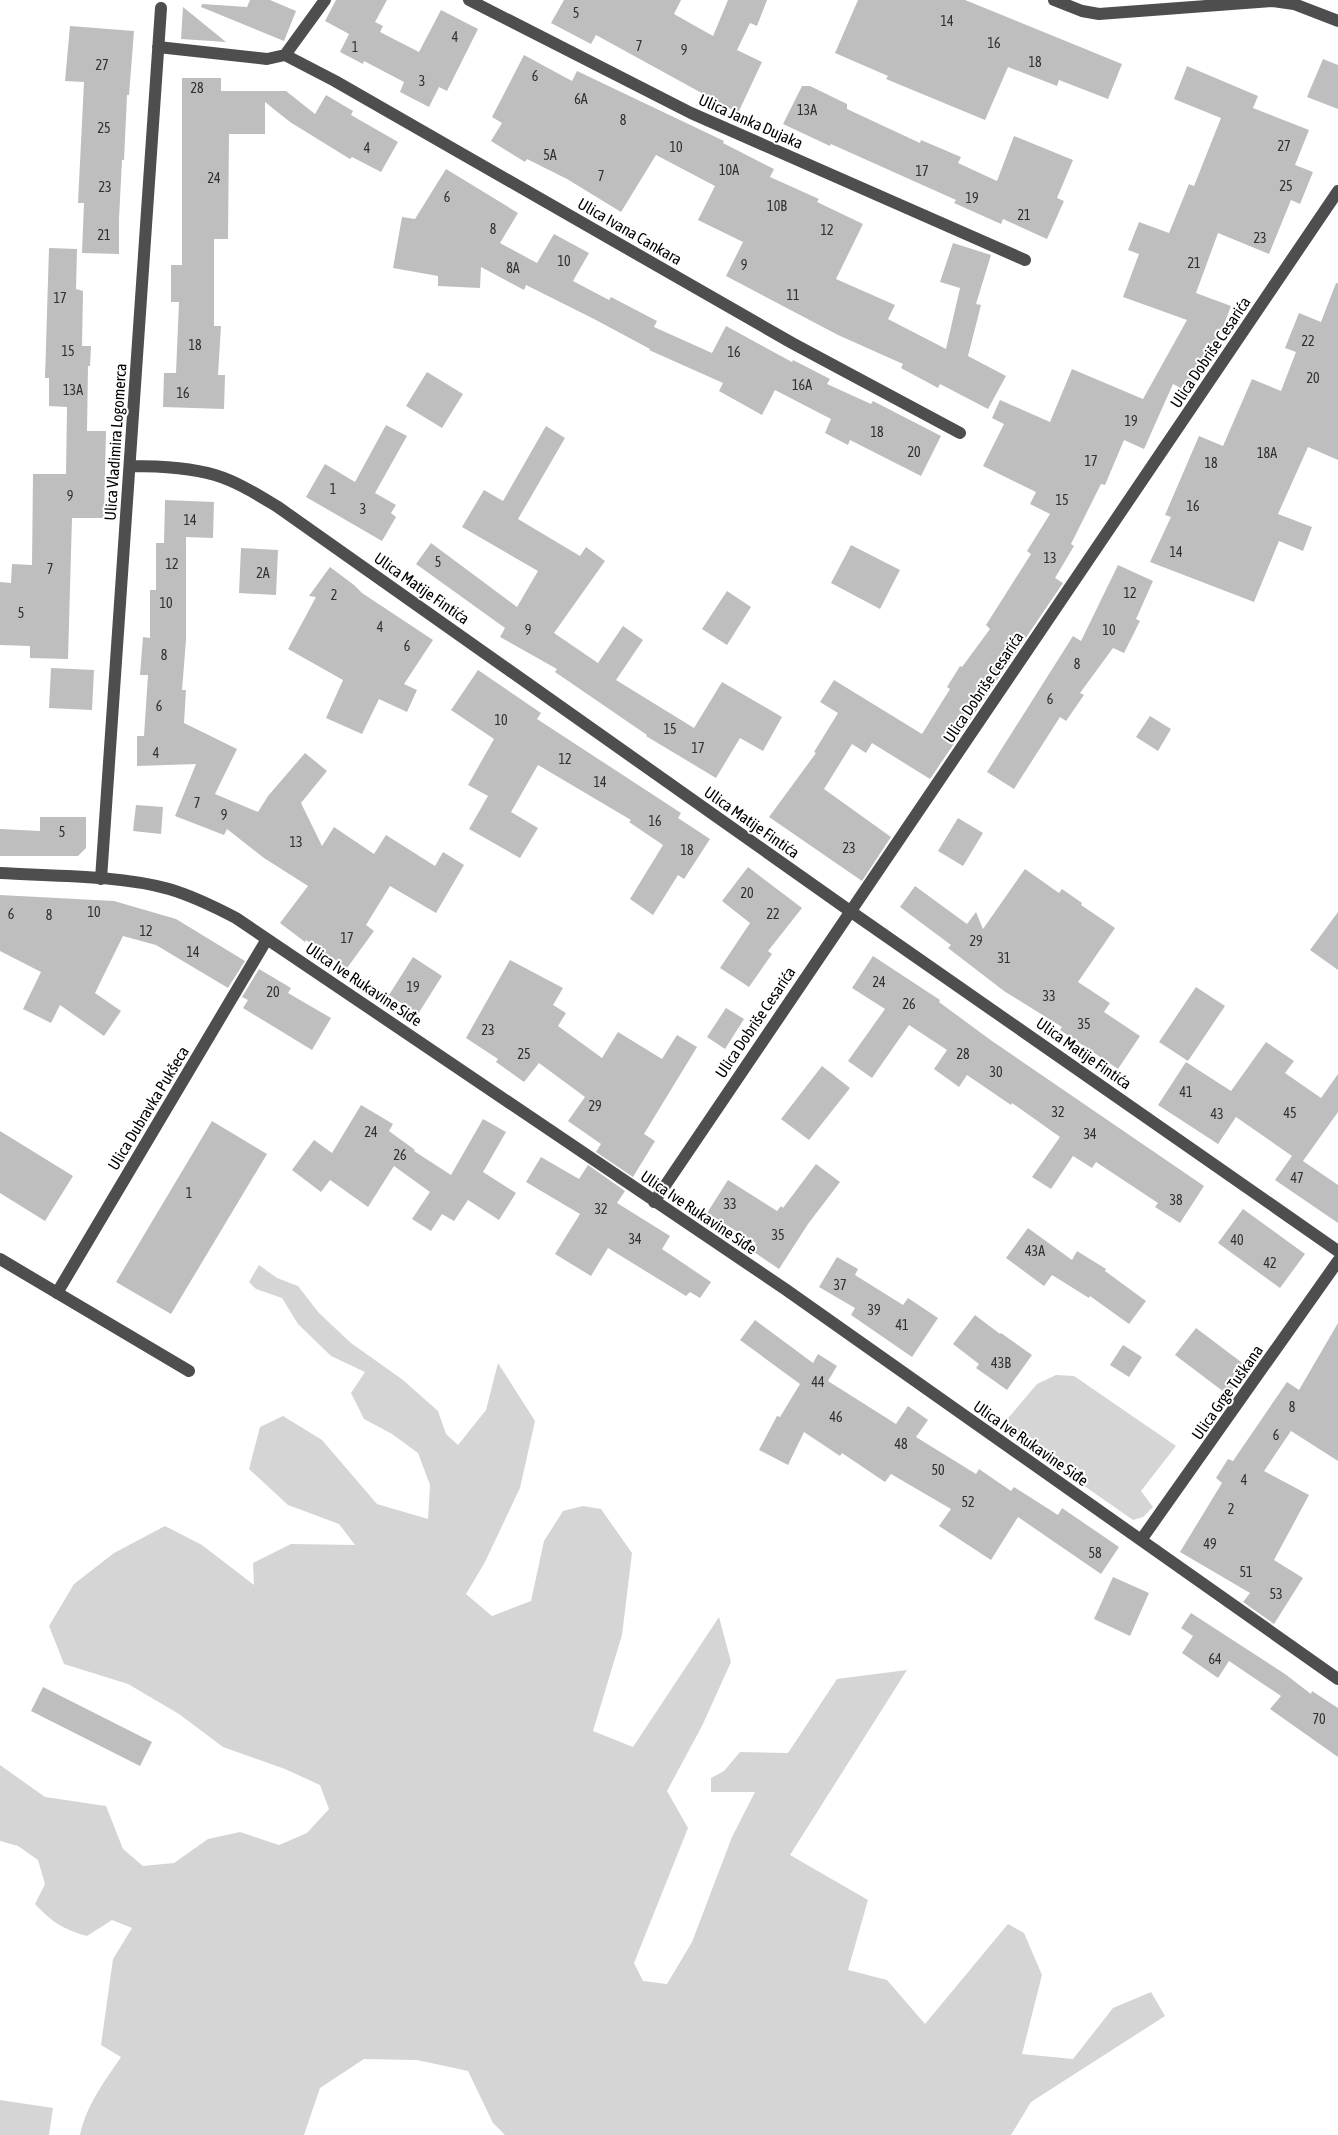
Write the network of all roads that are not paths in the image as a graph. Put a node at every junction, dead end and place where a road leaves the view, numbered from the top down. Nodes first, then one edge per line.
1 (325, 0) edge
2 (469, 0) edge
3 (1054, 0) edge
4 (161, 8) dead end
5 (1338, 21) edge
6 (158, 47) junction
7 (285, 55) junction
8 (1338, 191) edge
9 (1025, 260) dead end
10 (960, 433) dead end
11 (130, 466) junction
12 (0, 872) edge
13 (101, 879) junction
14 (850, 911) junction
15 (267, 939) junction
16 (654, 1202) junction
17 (1338, 1251) edge
18 (0, 1259) edge
19 (1338, 1261) edge
20 (57, 1293) junction
21 (190, 1371) dead end
22 (1141, 1540) junction
23 (1338, 1678) edge

1 - 7 street
2 - 9 street, Ulica Janka Dujaka
3 - 5 street
4 - 6 street, Ulica Vladimira Logomerca
6 - 7 street
6 - 11 street, Ulica Vladimira Logomerca
7 - 10 street, Ulica Ivana Cankara
8 - 14 street, Ulica Dobriše Cesarića
11 - 13 street, Ulica Vladimira Logomerca
11 - 14 street, Ulica Matije Fintića
12 - 13 street, Ulica Ive Rukavine Siđe
13 - 15 street, Ulica Ive Rukavine Siđe
14 - 16 street, Ulica Dobriše Cesarića
14 - 17 street, Ulica Matije Fintića
15 - 16 street, Ulica Ive Rukavine Siđe
15 - 20 street, Ulica Dubravka Pukšeca
16 - 22 street, Ulica Ive Rukavine Siđe
18 - 20 street
19 - 22 street, Ulica Grge Tuškana
20 - 21 street
22 - 23 street, Ulica Ive Rukavine Siđe

